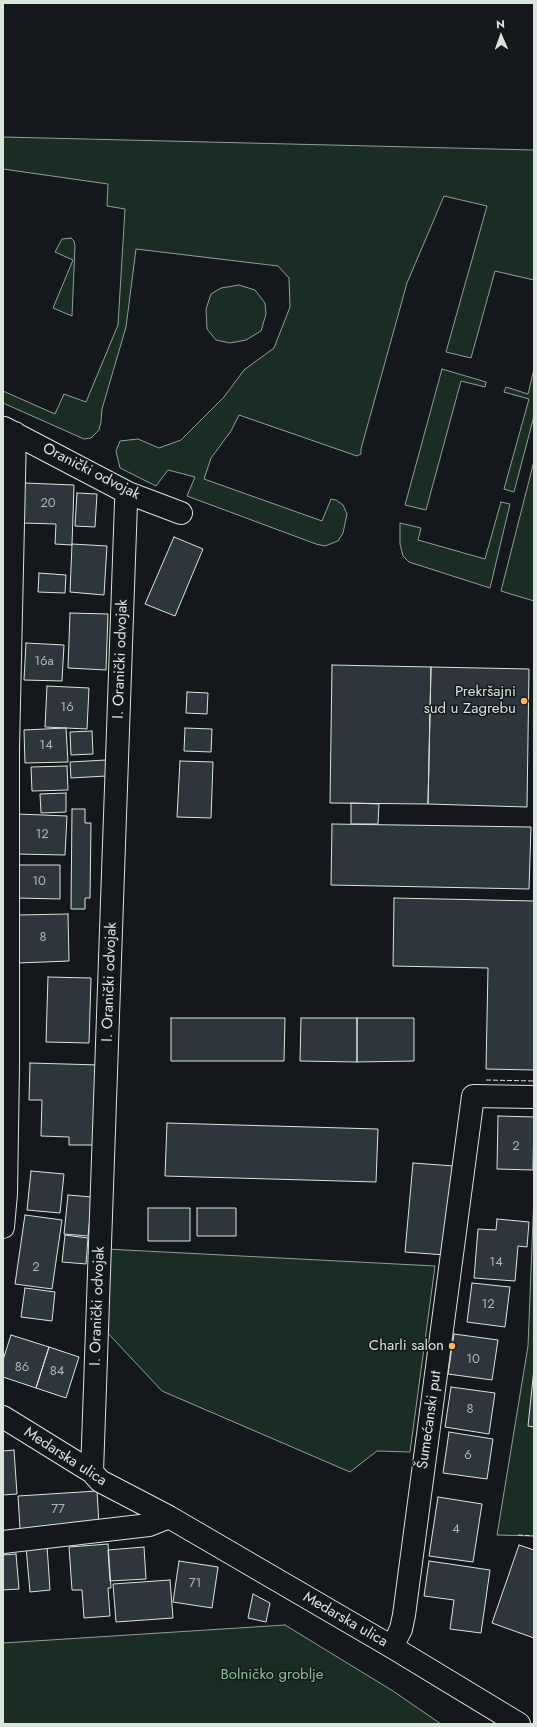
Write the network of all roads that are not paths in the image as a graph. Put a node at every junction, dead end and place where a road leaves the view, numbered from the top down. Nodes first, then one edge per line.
1 (9, 430) edge
2 (128, 493) junction
3 (181, 513) dead end
4 (534, 1097) edge
5 (3, 1227) edge
6 (3, 1417) edge
7 (92, 1472) junction
8 (169, 1518) junction
9 (3, 1542) edge
10 (392, 1647) junction
11 (519, 1724) edge

1 - 2 street, Oranički odvojak
1 - 5 street
2 - 3 street, Oranički odvojak
2 - 7 street, I. Oranički odvojak
4 - 10 street, Šumećanski put
6 - 7 street, Medarska ulica
7 - 8 street, Medarska ulica
8 - 9 street
8 - 10 street, Medarska ulica
10 - 11 street, Medarska ulica

